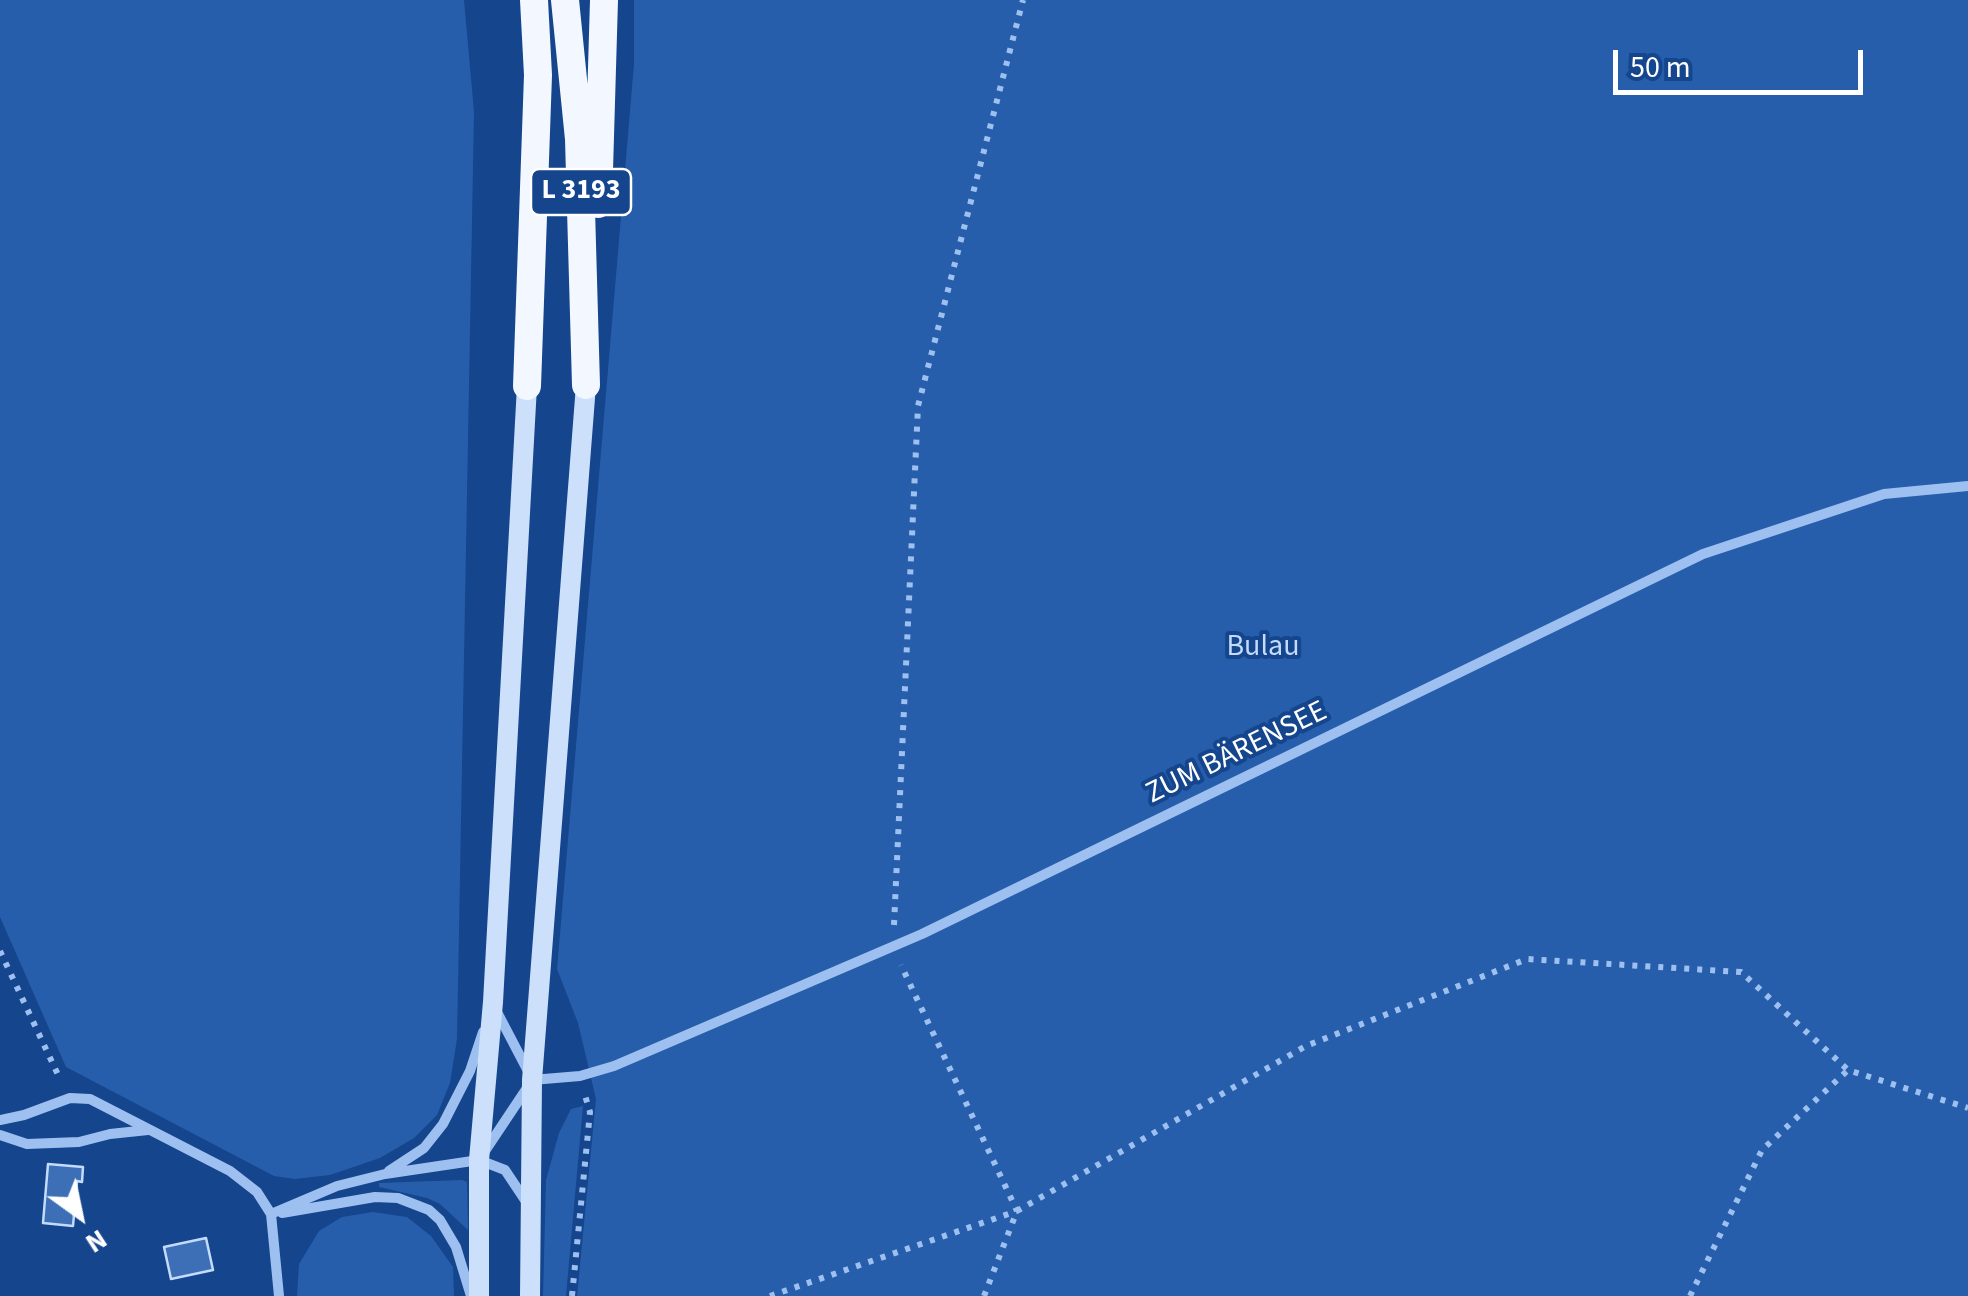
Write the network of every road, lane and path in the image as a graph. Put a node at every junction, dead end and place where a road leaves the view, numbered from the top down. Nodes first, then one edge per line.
1 (514, 0) edge
2 (534, 0) edge
3 (565, 0) edge
4 (604, 0) edge
5 (1023, 0) edge
6 (534, 146) junction
7 (586, 385) junction
8 (528, 386) joint
9 (1968, 486) edge
10 (892, 948) junction
11 (0, 951) edge
12 (493, 1002) junction
13 (1848, 1070) junction
14 (580, 1076) junction
15 (532, 1080) junction
16 (70, 1098) junction
17 (1968, 1108) edge
18 (0, 1120) edge
19 (149, 1130) junction
20 (0, 1136) edge
21 (479, 1160) junction
22 (385, 1174) junction
23 (531, 1208) junction
24 (1017, 1210) junction
25 (271, 1214) junction
26 (279, 1296) edge
27 (475, 1296) edge
28 (530, 1296) edge
29 (572, 1296) edge
30 (770, 1296) edge
31 (984, 1296) edge
32 (1690, 1296) edge

1 - 6 highway, L 3193
2 - 6 highway, L 3193
3 - 7 highway, L 3193
4 - 7 highway, L 3193
5 - 10 path
6 - 8 highway, L 3193
7 - 15 main road, L 3193
8 - 12 main road, L 3193
9 - 10 street, ZUM BÄRENSEE
10 - 14 street, ZUM BÄRENSEE
10 - 24 path
11 - 16 path
12 - 15 street
12 - 21 main road, L 3193
12 - 22 street
13 - 17 path
13 - 24 path
13 - 32 path
14 - 15 street, ZUM BÄRENSEE
14 - 29 path
15 - 21 street
15 - 23 main road, L 3193
16 - 18 street
16 - 19 street
19 - 20 street
19 - 25 street
21 - 22 street
21 - 23 street
21 - 27 main road, L 3193
22 - 25 street
23 - 28 main road, L 3193
24 - 30 path
24 - 31 path
25 - 26 street
25 - 27 street

